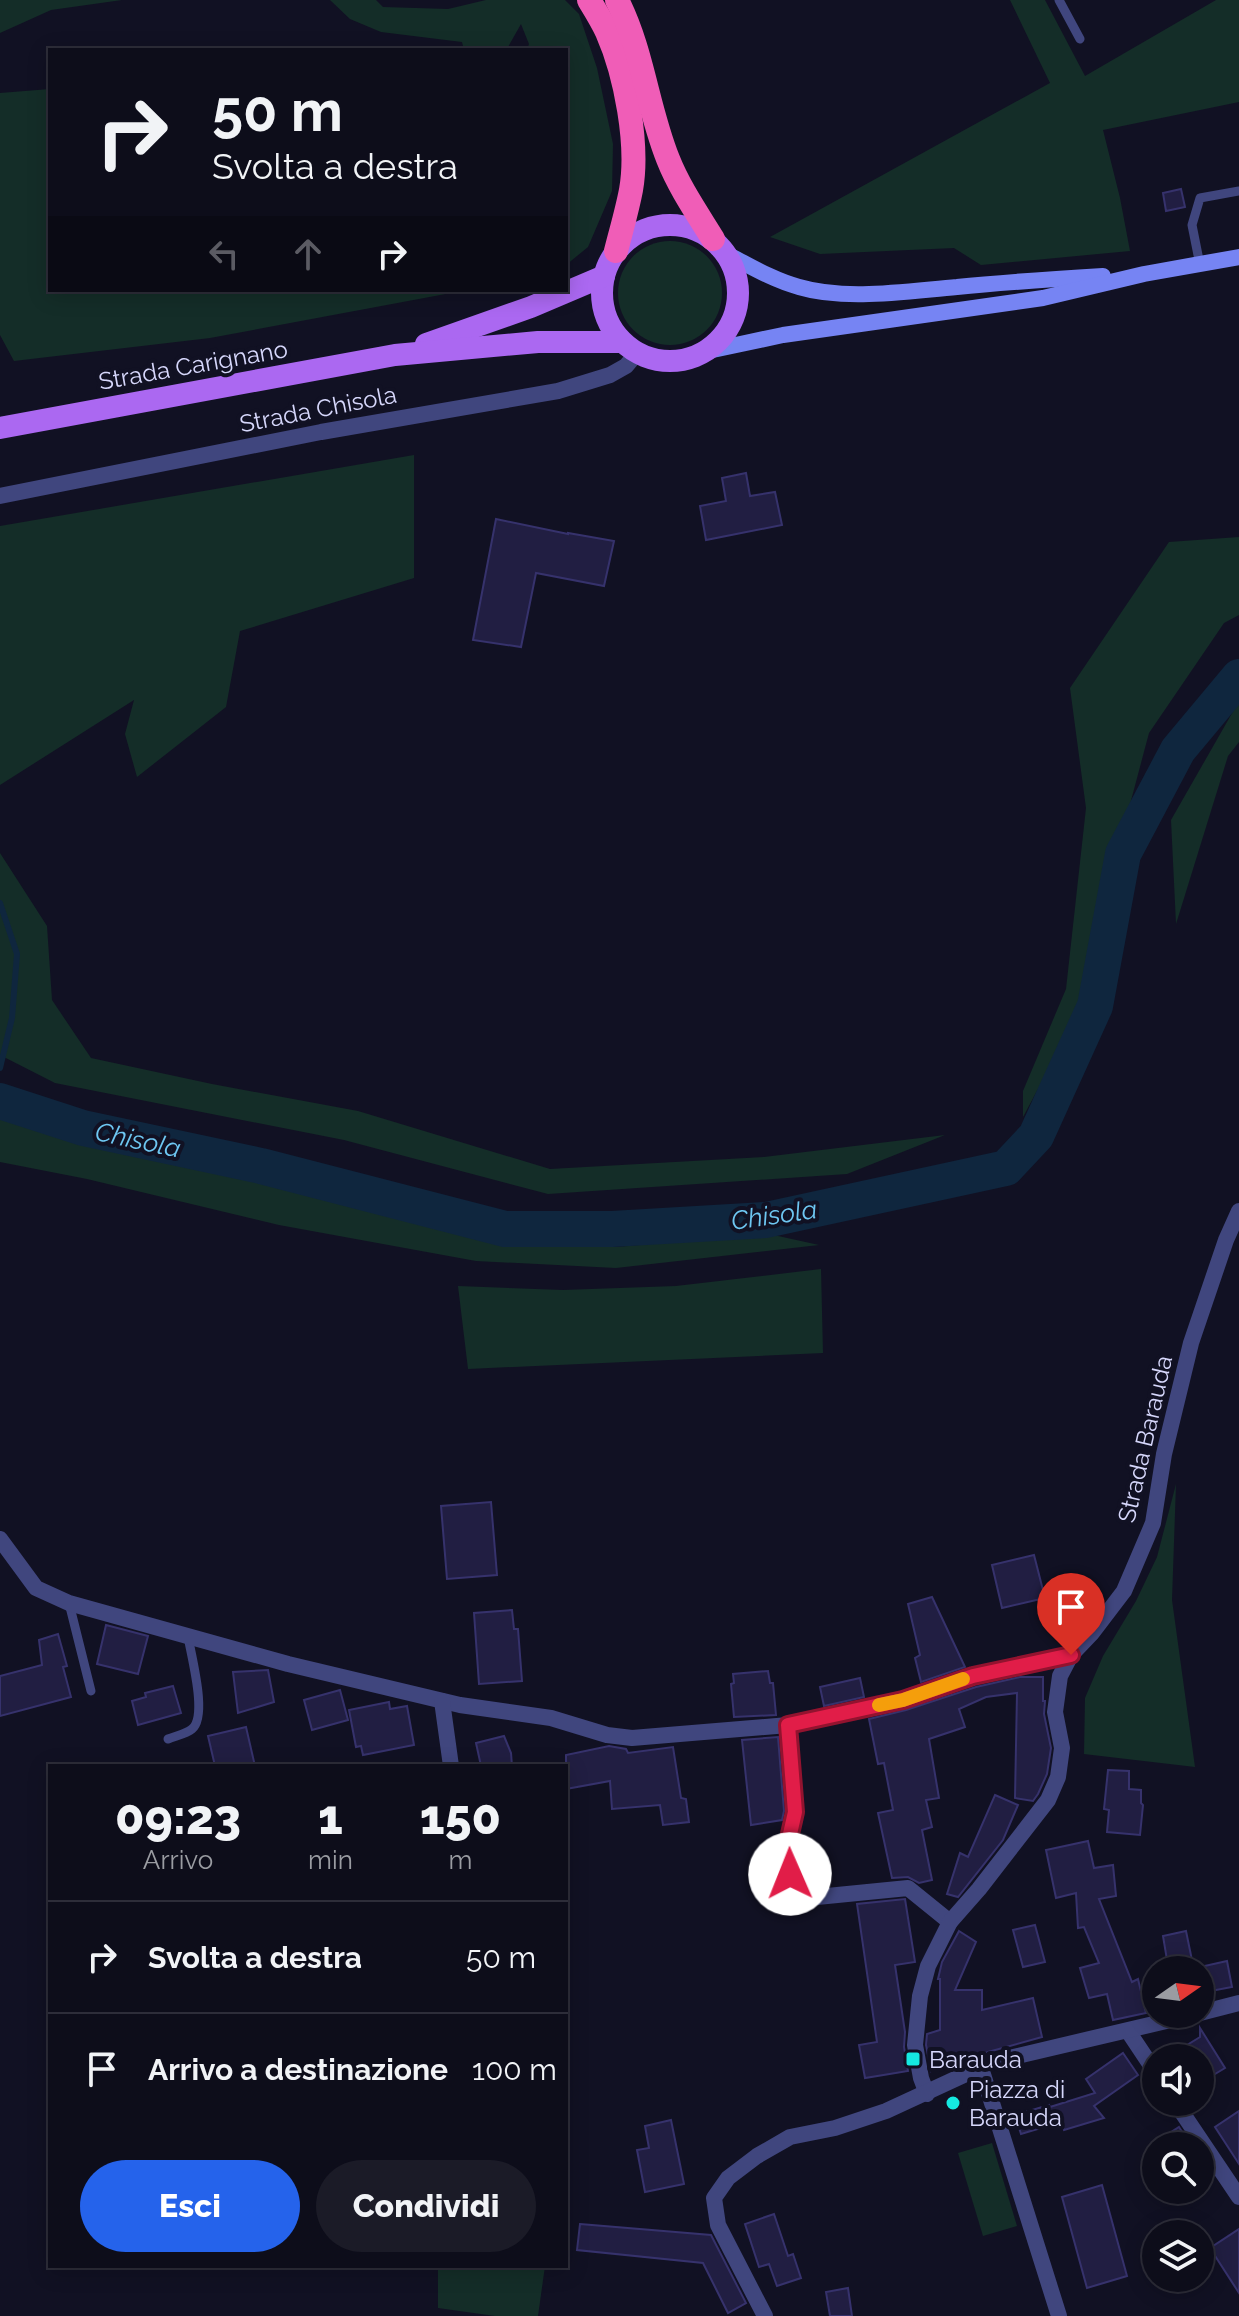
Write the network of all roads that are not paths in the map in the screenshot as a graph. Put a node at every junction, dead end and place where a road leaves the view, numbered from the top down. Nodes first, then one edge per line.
1 (1059, 0) edge
2 (597, 3) edge
3 (1080, 39) dead end
4 (1239, 191) edge
5 (720, 247) junction
6 (616, 251) junction
7 (1239, 257) edge
8 (1200, 265) junction
9 (1144, 274) junction
10 (604, 276) junction
11 (568, 291) edge
12 (566, 292) edge
13 (630, 348) junction
14 (708, 351) junction
15 (395, 355) junction
16 (0, 428) edge
17 (0, 496) edge
18 (1239, 1211) edge
19 (0, 1539) edge
20 (69, 1603) junction
21 (188, 1636) junction
22 (1071, 1655) junction
23 (91, 1691) dead end
24 (442, 1701) junction
25 (788, 1725) junction
26 (168, 1739) dead end
27 (451, 1764) edge
28 (950, 1922) junction
29 (1239, 2003) edge
30 (1214, 2010) edge
31 (1142, 2028) edge
32 (1128, 2031) junction
33 (1142, 2052) edge
34 (981, 2068) junction
35 (927, 2094) junction
36 (1184, 2116) edge
37 (1239, 2197) edge
38 (765, 2316) edge
39 (1059, 2316) edge

1 - 3 lane
2 - 5 highway
2 - 6 highway
4 - 8 lane
5 - 6 main road
5 - 9 main road
5 - 14 main road
6 - 10 main road
7 - 8 main road
8 - 9 main road
9 - 14 main road
10 - 11 main road
10 - 13 main road
12 - 15 main road
13 - 14 main road
13 - 15 main road
13 - 17 street, Strada Chisola
15 - 16 main road, Strada Carignano
18 - 22 street, Strada Barauda
19 - 20 street
20 - 21 street
20 - 23 lane
21 - 24 street
21 - 26 lane
22 - 25 street
22 - 28 street, Strada Barauda
24 - 25 street
24 - 27 street
25 - 28 street
28 - 35 street, Strada Barauda
29 - 30 street
31 - 32 street
32 - 33 street
32 - 34 street
34 - 35 street
34 - 39 street
35 - 38 street
36 - 37 street

